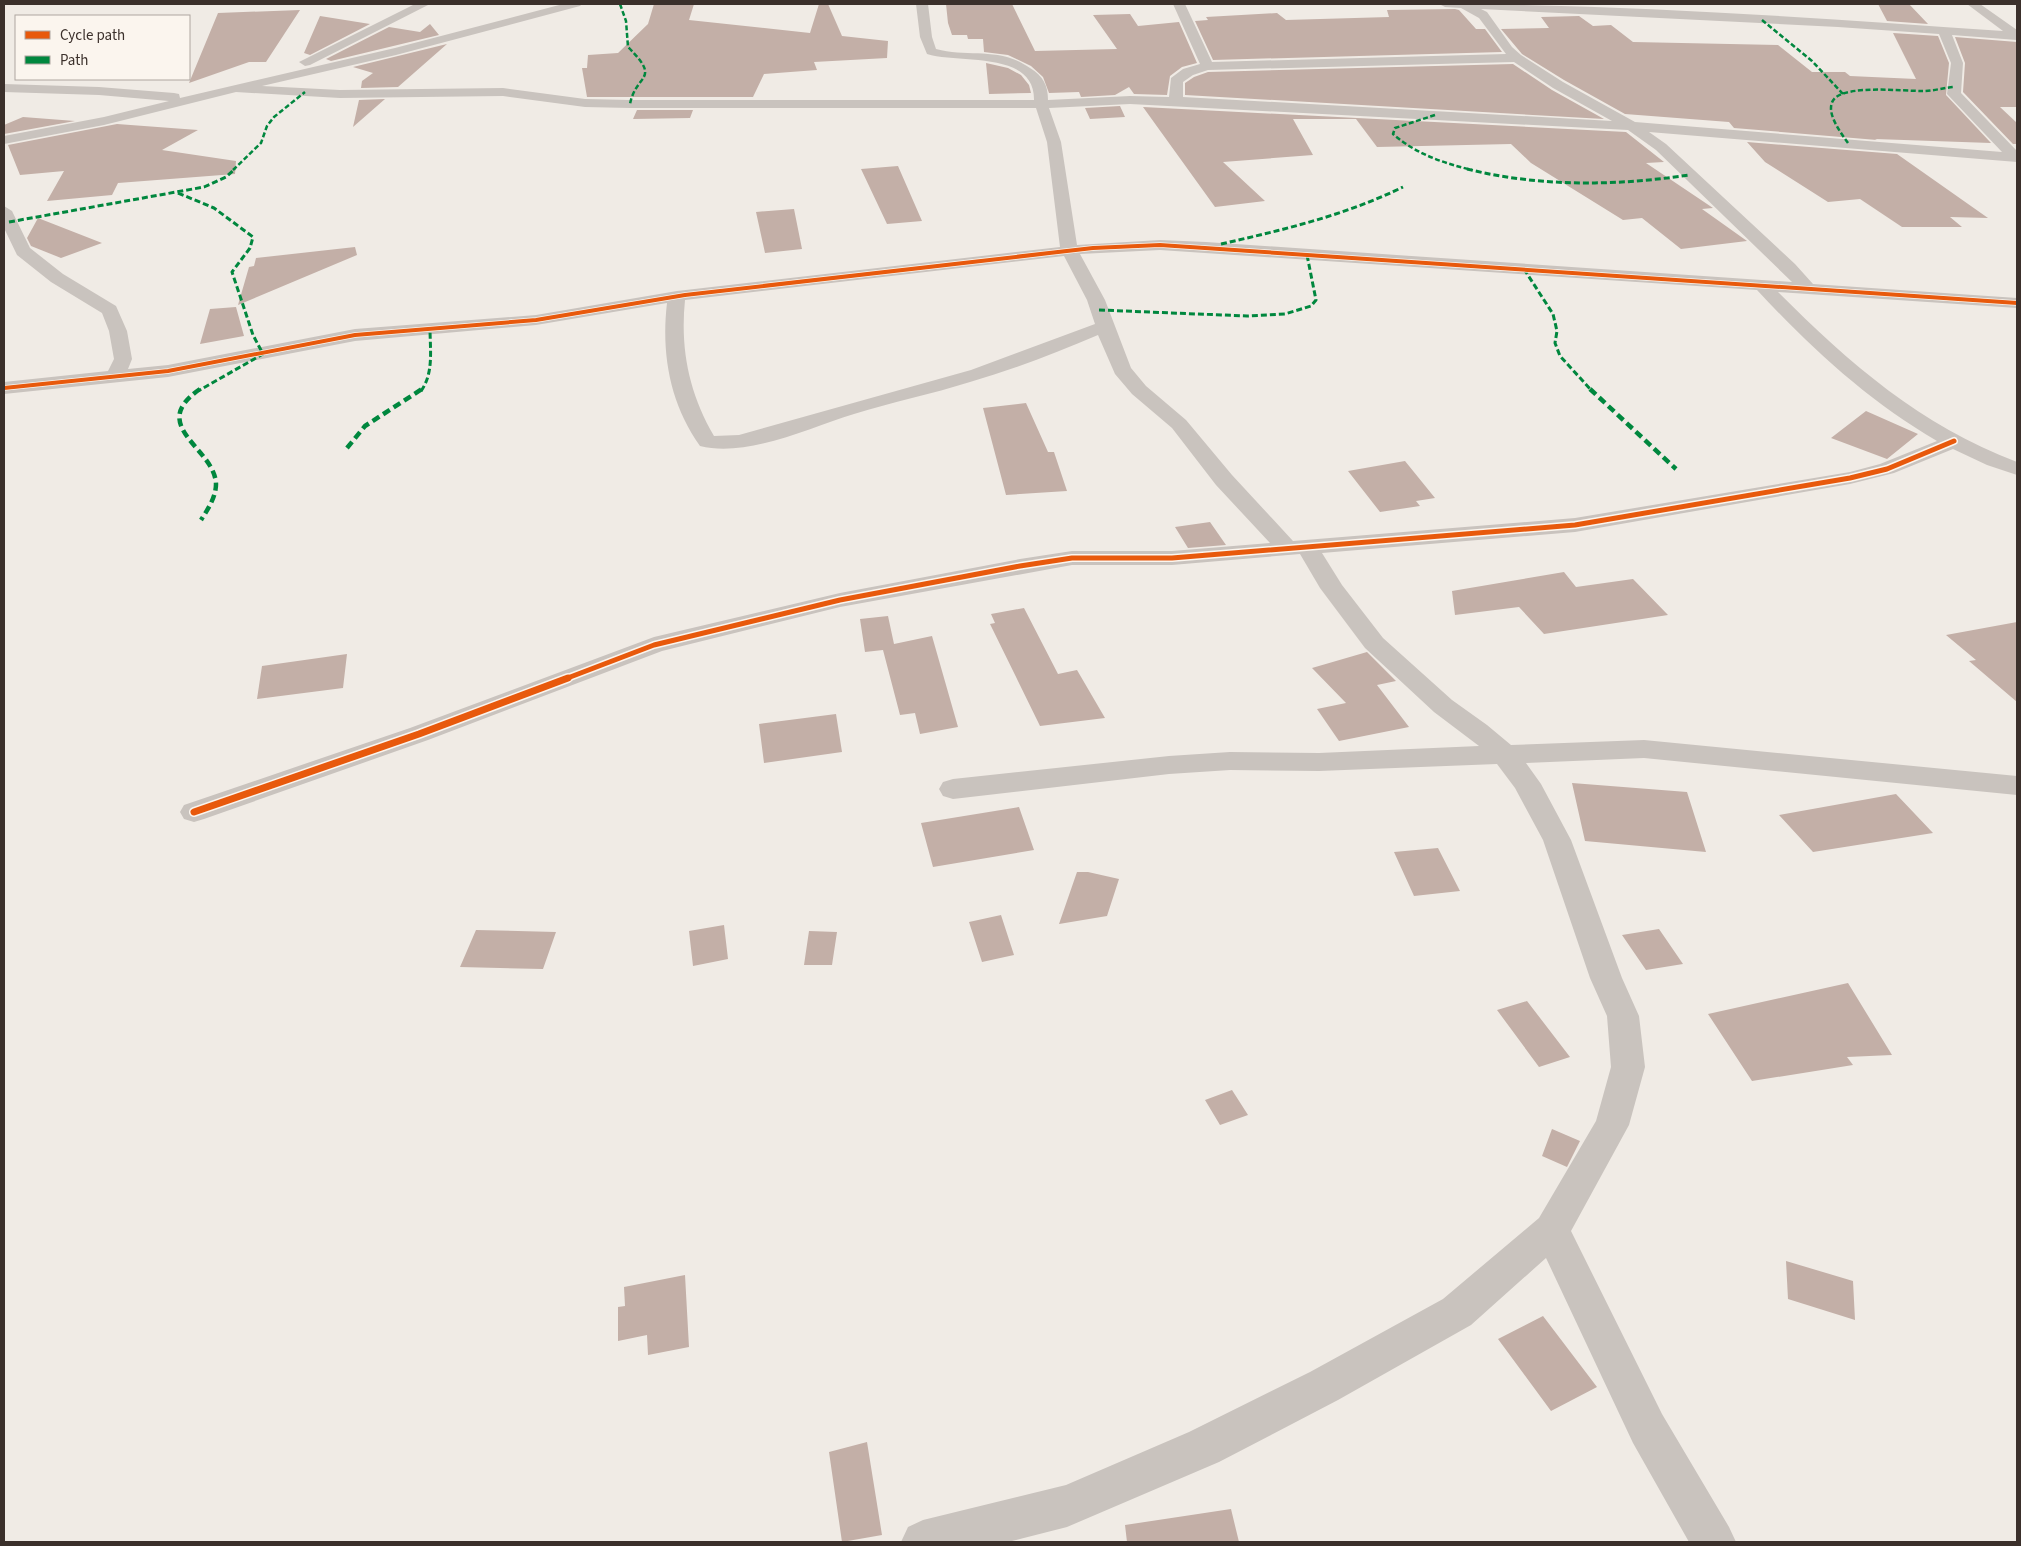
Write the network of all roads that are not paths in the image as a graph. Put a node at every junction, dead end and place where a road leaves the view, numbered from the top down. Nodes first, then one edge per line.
1 (424, 4) edge
2 (576, 4) edge
3 (922, 4) edge
4 (1179, 4) edge
5 (1445, 4) edge
6 (1464, 4) edge
7 (1973, 4) edge
8 (1945, 30) junction
9 (2014, 31) edge
10 (1517, 58) junction
11 (1207, 66) junction
12 (280, 77) junction
13 (4, 88) edge
14 (234, 88) junction
15 (191, 99) junction
16 (1176, 101) junction
17 (1041, 104) junction
18 (1632, 126) junction
19 (4, 142) edge
20 (2016, 157) edge
21 (4, 211) edge
22 (1069, 250) junction
23 (1763, 287) junction
24 (1807, 288) junction
25 (677, 296) junction
26 (2017, 303) edge
27 (1105, 326) junction
28 (115, 377) junction
29 (4, 388) edge
30 (1954, 441) junction
31 (2017, 469) edge
32 (1298, 548) junction
33 (1505, 755) junction
34 (2017, 785) edge
35 (953, 790) dead end
36 (194, 812) dead end
37 (1552, 1230) junction
38 (922, 1542) edge
39 (1714, 1542) edge

1 - 12 street
2 - 12 street
3 - 17 street
4 - 11 street
5 - 6 street
6 - 8 street
6 - 10 street
7 - 9 street
8 - 9 street
8 - 20 street
10 - 11 street
10 - 18 street
11 - 16 street
12 - 14 street
13 - 15 street
14 - 15 street
14 - 17 street
15 - 19 street
16 - 17 street
16 - 18 street
17 - 22 street
18 - 20 street
18 - 24 street
21 - 28 street
22 - 23 street
22 - 25 street
22 - 27 street
23 - 24 street
23 - 30 street
24 - 26 street
25 - 27 street
25 - 28 street
27 - 32 street
28 - 29 street
30 - 31 street
30 - 32 street
32 - 33 street
32 - 36 street
33 - 34 street
33 - 35 street
33 - 37 street
37 - 38 street
37 - 39 street

